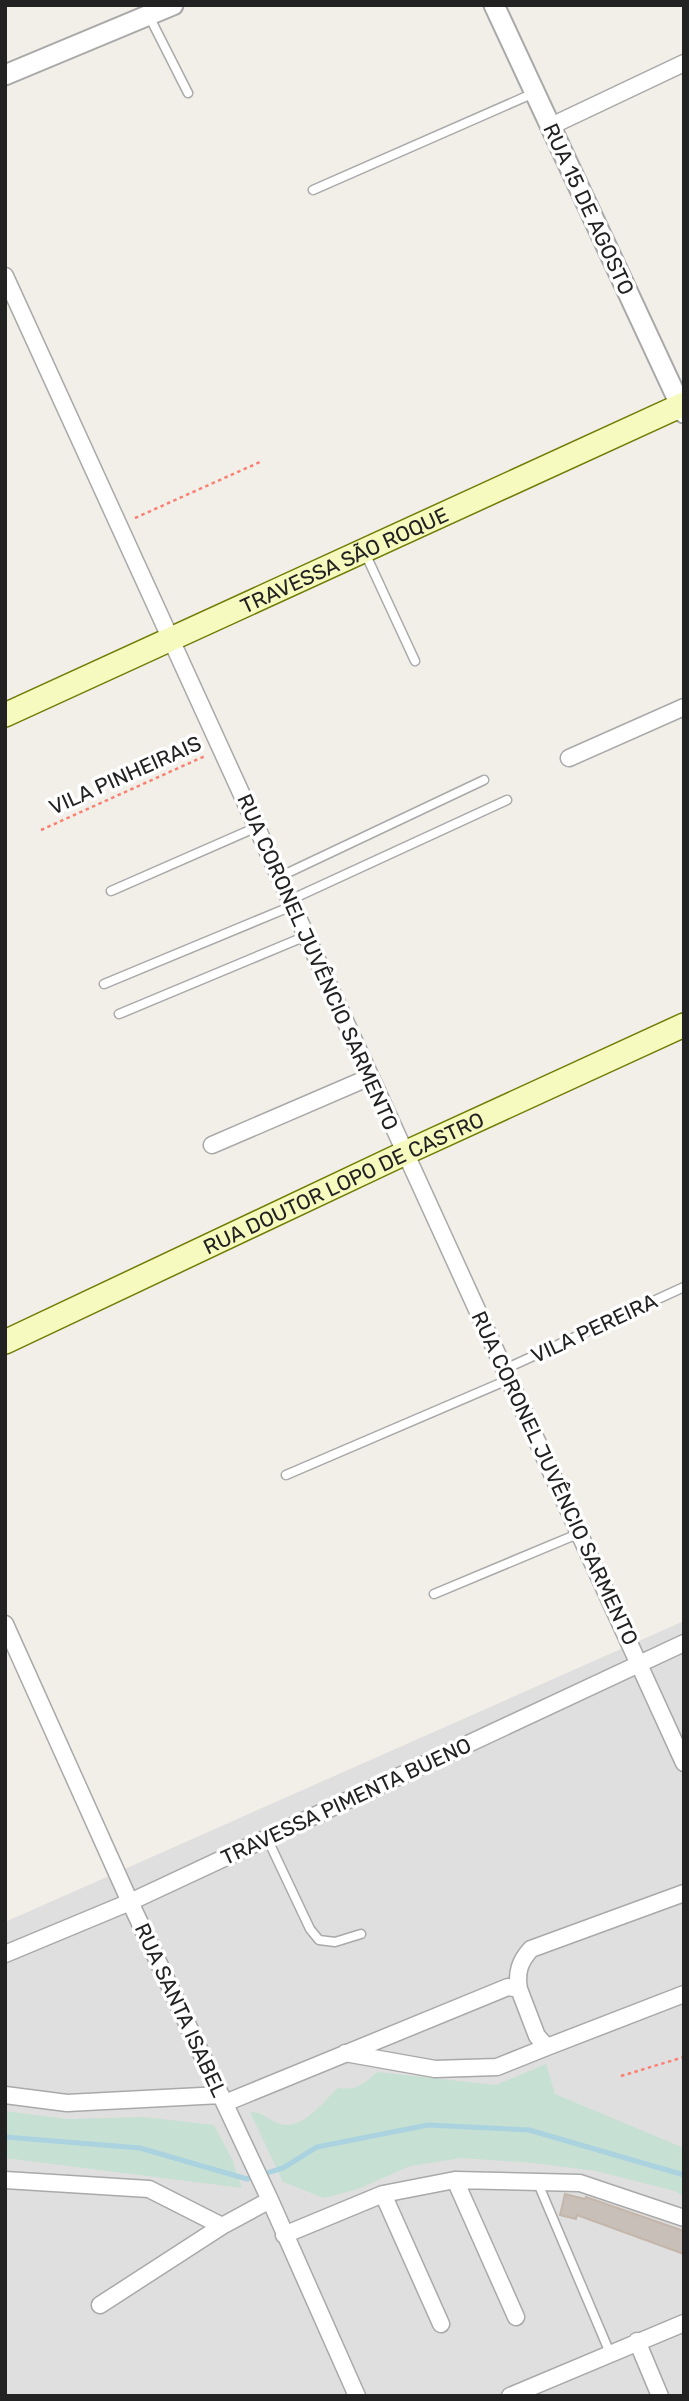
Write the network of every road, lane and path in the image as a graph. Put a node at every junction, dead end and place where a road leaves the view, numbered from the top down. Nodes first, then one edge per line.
1 (173, 5) edge
2 (494, 5) edge
3 (149, 16) junction
4 (684, 63) edge
5 (5, 75) edge
6 (535, 92) junction
7 (188, 93) dead end
8 (551, 126) junction
9 (313, 190) dead end
10 (5, 276) edge
11 (683, 408) edge
12 (260, 462) dead end
13 (119, 525) junction
14 (364, 551) junction
15 (172, 638) junction
16 (415, 661) dead end
17 (684, 707) edge
18 (5, 715) edge
19 (221, 749) junction
20 (569, 758) dead end
21 (484, 780) dead end
22 (506, 800) dead end
23 (257, 827) junction
24 (41, 830) dead end
25 (279, 877) junction
26 (111, 891) dead end
27 (291, 904) junction
28 (306, 936) junction
29 (104, 984) dead end
30 (119, 1014) dead end
31 (684, 1025) edge
32 (370, 1077) junction
33 (212, 1145) dead end
34 (405, 1153) junction
35 (684, 1287) edge
36 (5, 1342) edge
37 (507, 1374) junction
38 (286, 1475) dead end
39 (580, 1533) junction
40 (434, 1594) dead end
41 (5, 1624) edge
42 (684, 1643) edge
43 (640, 1663) junction
44 (684, 1763) edge
45 (267, 1838) junction
46 (684, 1893) edge
47 (130, 1902) junction
48 (361, 1934) dead end
49 (5, 1954) edge
50 (519, 1989) junction
51 (684, 1994) edge
52 (547, 2047) junction
53 (345, 2053) junction
54 (684, 2057) edge
55 (621, 2076) dead end
56 (5, 2095) edge
57 (223, 2099) junction
58 (5, 2180) edge
59 (455, 2180) junction
60 (537, 2181) junction
61 (267, 2193) junction
62 (383, 2194) junction
63 (684, 2218) edge
64 (222, 2226) junction
65 (285, 2235) junction
66 (100, 2305) dead end
67 (516, 2317) dead end
68 (684, 2323) edge
69 (441, 2324) dead end
70 (637, 2341) junction
71 (610, 2353) junction
72 (357, 2396) edge
73 (510, 2396) edge
74 (660, 2396) edge

1 - 3 street
2 - 6 street, RUA 15 DE AGOSTO
3 - 5 street
3 - 7 lane
4 - 8 street
6 - 8 street, RUA 15 DE AGOSTO
6 - 9 lane
8 - 11 street, RUA 15 DE AGOSTO
10 - 13 street, RUA CORONEL JUVÊNCIO SARMENTO
11 - 14 main road, TRAVESSA SÃO ROQUE
12 - 13 path
13 - 15 street, RUA CORONEL JUVÊNCIO SARMENTO
14 - 15 main road, TRAVESSA SÃO ROQUE
14 - 16 lane
15 - 18 main road, TRAVESSA SÃO ROQUE
15 - 19 street, RUA CORONEL JUVÊNCIO SARMENTO
17 - 20 street
19 - 23 street, RUA CORONEL JUVÊNCIO SARMENTO
19 - 24 path, VILA PINHEIRAIS
21 - 25 lane
22 - 27 lane
23 - 25 street, RUA CORONEL JUVÊNCIO SARMENTO
23 - 26 lane
25 - 27 street, RUA CORONEL JUVÊNCIO SARMENTO
27 - 28 street, RUA CORONEL JUVÊNCIO SARMENTO
27 - 29 lane
28 - 30 lane
28 - 32 street, RUA CORONEL JUVÊNCIO SARMENTO
31 - 34 main road, RUA DOUTOR LOPO DE CASTRO
32 - 33 street
32 - 34 street, RUA CORONEL JUVÊNCIO SARMENTO
34 - 36 main road, RUA DOUTOR LOPO DE CASTRO
34 - 37 street, RUA CORONEL JUVÊNCIO SARMENTO
35 - 37 lane, VILA PEREIRA
37 - 38 lane, VILA PEREIRA
37 - 39 street, RUA CORONEL JUVÊNCIO SARMENTO
39 - 40 lane
39 - 43 street, RUA CORONEL JUVÊNCIO SARMENTO
41 - 47 street, RUA SANTA ISABEL
42 - 43 street, TRAVESSA PIMENTA BUENO
43 - 44 street, RUA CORONEL JUVÊNCIO SARMENTO
43 - 45 street, TRAVESSA PIMENTA BUENO
45 - 47 street, TRAVESSA PIMENTA BUENO
45 - 48 lane
46 - 50 street
47 - 49 street, TRAVESSA PIMENTA BUENO
47 - 57 street, RUA SANTA ISABEL
50 - 52 street
50 - 53 street
51 - 52 street
52 - 53 street
53 - 57 street
54 - 55 path
56 - 57 street
57 - 61 street, RUA SANTA ISABEL
58 - 64 street
59 - 60 street
59 - 62 street
59 - 67 street
60 - 63 street
60 - 71 lane
61 - 64 street
61 - 65 street, RUA SANTA ISABEL
62 - 65 street
62 - 69 street
64 - 66 street
65 - 72 street, RUA SANTA ISABEL
68 - 70 street
70 - 71 street
70 - 74 street
71 - 73 street

